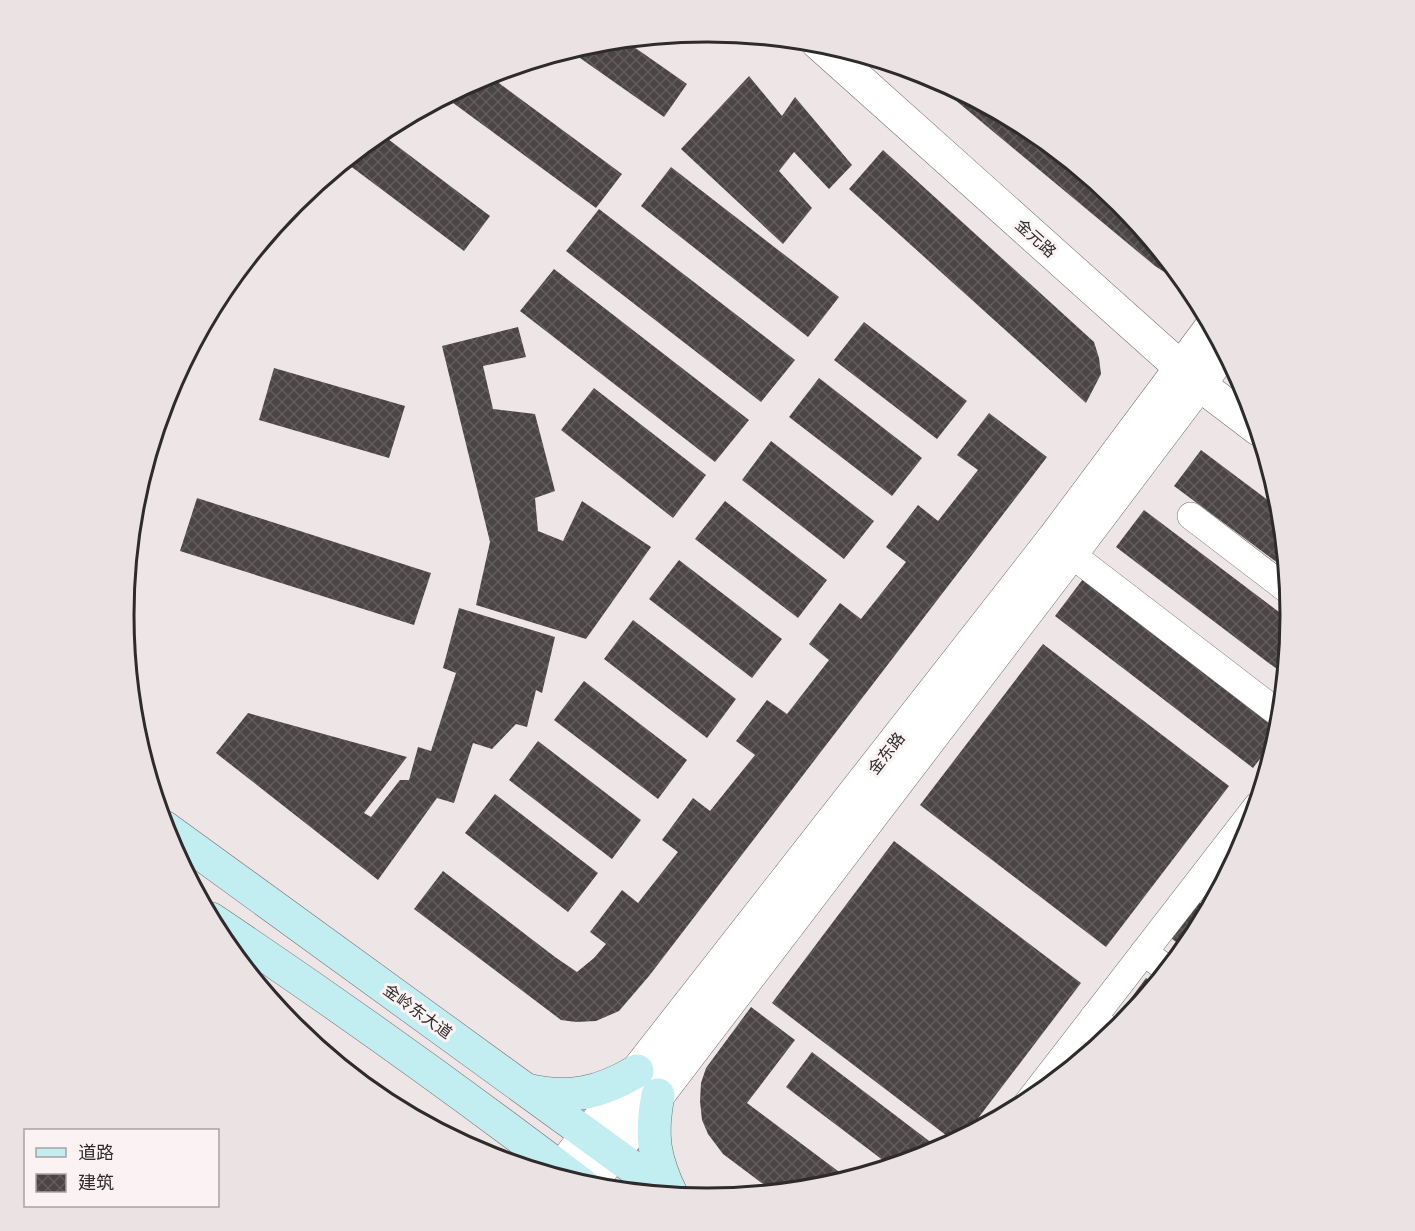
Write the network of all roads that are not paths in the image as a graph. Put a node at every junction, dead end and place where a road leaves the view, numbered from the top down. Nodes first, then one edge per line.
1 (833, 56) edge
2 (1208, 336) edge
3 (1218, 355) edge
4 (1190, 376) junction
5 (1247, 420) edge
6 (1191, 516) dead end
7 (1071, 554) junction
8 (1280, 584) edge
9 (1273, 709) edge
10 (173, 823) edge
11 (179, 838) edge
12 (195, 849) junction
13 (1228, 855) edge
14 (1211, 884) edge
15 (229, 931) edge
16 (1144, 952) junction
17 (1162, 965) edge
18 (1093, 1017) junction
19 (1106, 1028) edge
20 (1049, 1075) edge
21 (647, 1083) junction
22 (526, 1090) junction
23 (490, 1115) junction
24 (600, 1144) junction
25 (520, 1158) edge
26 (559, 1169) edge
27 (577, 1173) edge
28 (659, 1187) edge
29 (668, 1188) edge

1 - 4 street, 金元路
2 - 4 street, 金东路
3 - 4 street, 金东路
4 - 5 street, 金元路
4 - 7 street, 金东路
4 - 21 street, 金东路
6 - 8 street
7 - 9 street
7 - 21 street, 金东路
10 - 12 main road
11 - 12 main road, 金岭东大道
12 - 22 main road, 金岭东大道
13 - 14 street
14 - 16 street
15 - 23 main road
16 - 17 street
16 - 18 street
18 - 19 street
18 - 20 street
21 - 22 main road
21 - 24 street, 金东路
21 - 29 main road
22 - 24 main road, 金岭东大道
23 - 25 main road
23 - 26 main road
24 - 27 street, 金东路
24 - 28 main road, 金岭东大道

